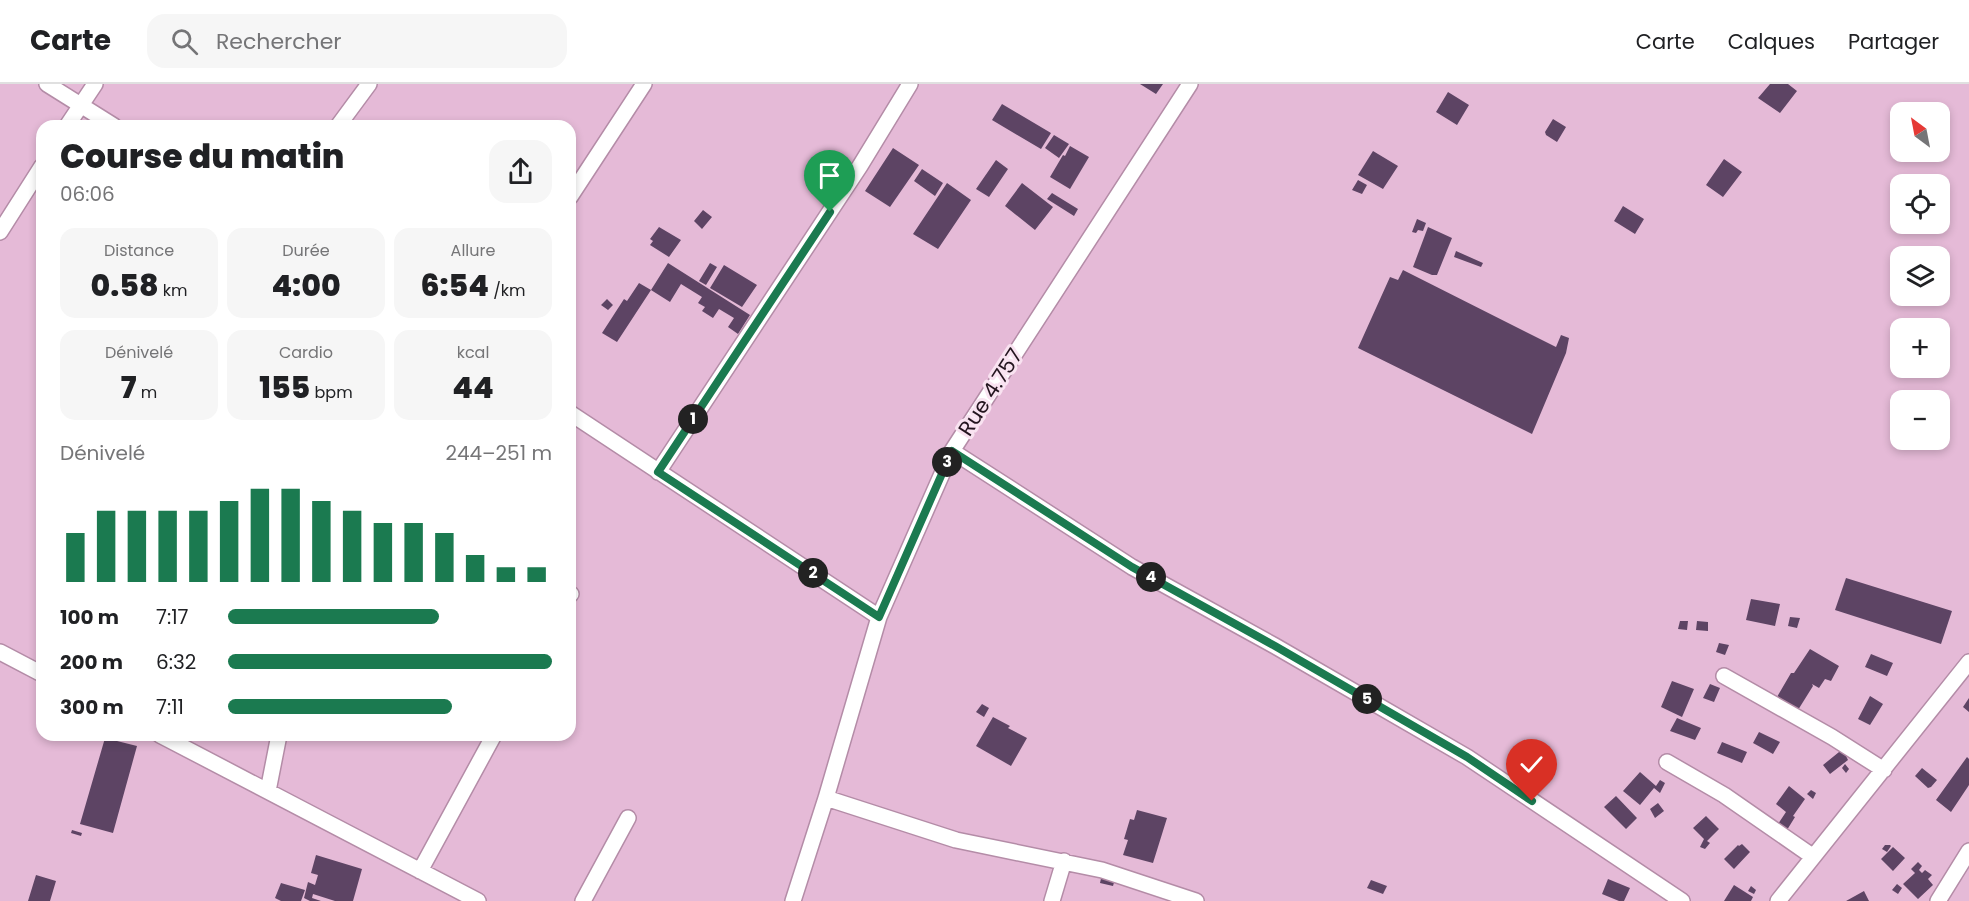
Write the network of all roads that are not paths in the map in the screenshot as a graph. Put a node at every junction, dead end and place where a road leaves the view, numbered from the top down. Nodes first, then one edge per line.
1 (47, 84) edge
2 (95, 84) edge
3 (369, 84) edge
4 (644, 84) edge
5 (910, 84) edge
6 (1190, 84) edge
7 (81, 105) junction
8 (71, 120) edge
9 (105, 120) edge
10 (342, 120) edge
11 (36, 175) edge
12 (576, 188) edge
13 (0, 232) edge
14 (576, 418) edge
15 (952, 451) junction
16 (658, 472) junction
17 (879, 617) junction
18 (0, 652) edge
19 (1969, 662) edge
20 (36, 671) edge
21 (1724, 676) dead end
22 (172, 741) edge
23 (278, 741) edge
24 (491, 741) edge
25 (1667, 762) dead end
26 (1884, 771) junction
27 (268, 791) junction
28 (826, 798) junction
29 (628, 818) dead end
30 (1969, 851) edge
31 (1812, 856) junction
32 (1064, 861) junction
33 (420, 871) junction
34 (1192, 900) edge
35 (478, 901) edge
36 (583, 901) edge
37 (793, 901) edge
38 (1052, 901) edge
39 (1682, 901) edge
40 (1778, 901) edge
41 (1941, 901) edge

1 - 7 street
2 - 7 street
3 - 10 street
4 - 12 street
5 - 16 street
6 - 15 street, Rue 4.757
7 - 8 street
7 - 9 street
11 - 13 street
14 - 16 street
15 - 17 street, Rue 4.757
15 - 39 street
16 - 17 street
17 - 28 street, Rue 4.757
18 - 20 street
19 - 26 street
21 - 26 street
22 - 27 street
23 - 27 street
24 - 33 street
25 - 31 street
26 - 31 street
27 - 33 street
28 - 32 street
28 - 37 street, Rue 4.757
29 - 36 street
30 - 41 street
31 - 40 street
32 - 34 street
32 - 38 street
33 - 35 street

